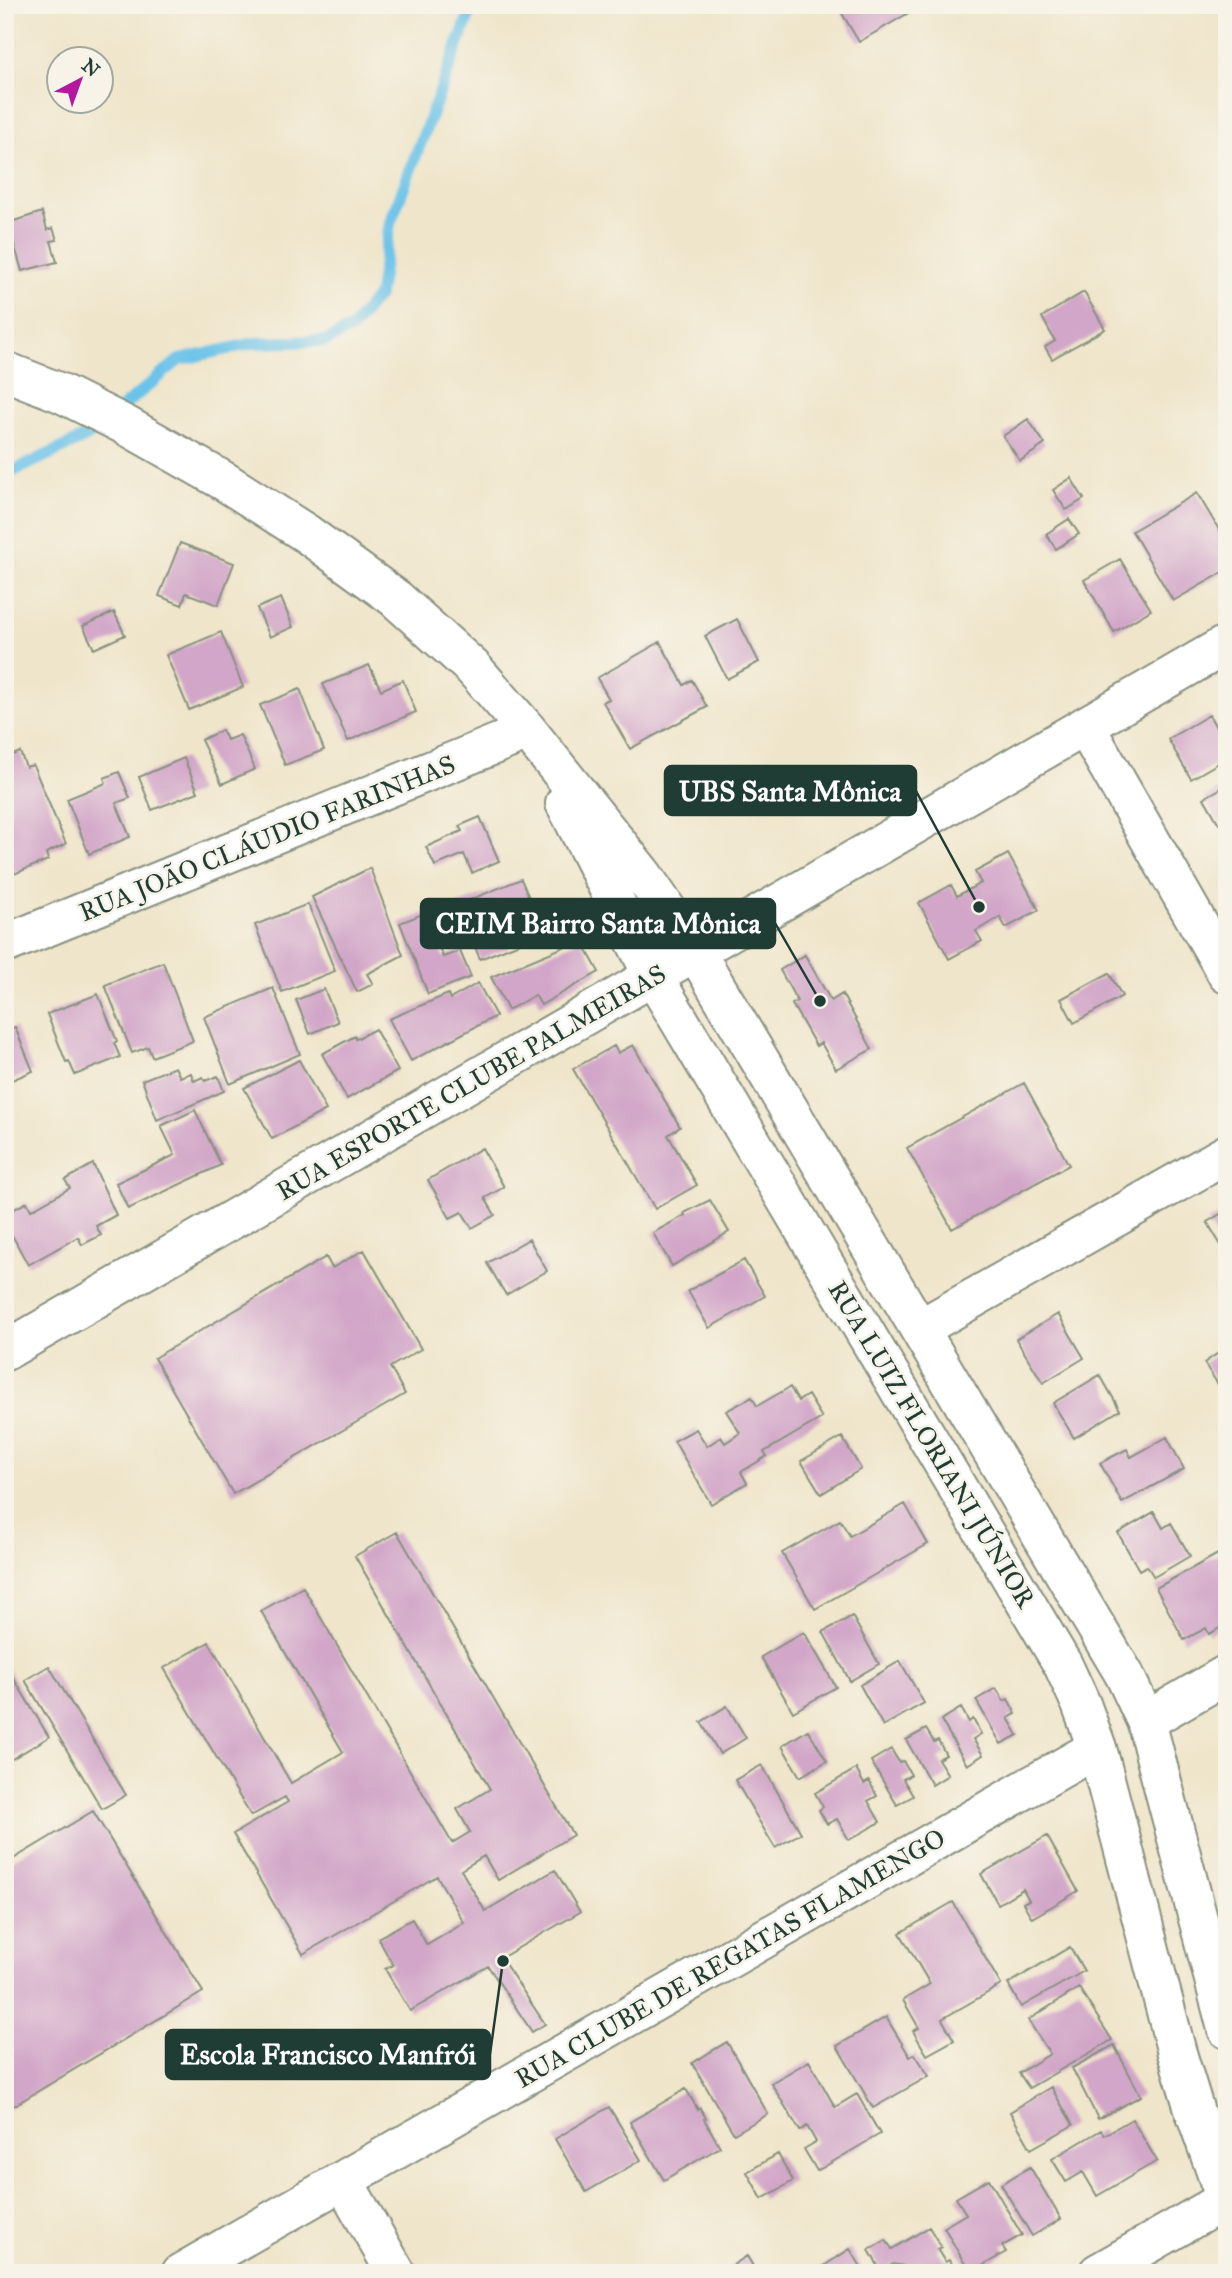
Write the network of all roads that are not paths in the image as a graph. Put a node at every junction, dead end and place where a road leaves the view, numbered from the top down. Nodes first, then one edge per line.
1 (5, 371) edge
2 (1227, 644) edge
3 (1085, 726) junction
4 (528, 731) junction
5 (5, 944) edge
6 (695, 951) junction
7 (1227, 974) edge
8 (653, 976) junction
9 (1227, 1154) edge
10 (921, 1328) junction
11 (5, 1351) edge
12 (1227, 1674) edge
13 (1146, 1721) junction
14 (1097, 1748) junction
15 (1227, 2029) edge
16 (342, 2180) junction
17 (1226, 2201) edge
18 (181, 2273) edge
19 (396, 2273) edge
20 (1098, 2273) edge

1 - 4 street, RUA LUIZ FLORIANI JÚNIOR
2 - 3 street, RUA ESPORTE CLUBE PALMEIRAS
3 - 6 street, RUA ESPORTE CLUBE PALMEIRAS
3 - 7 street
4 - 5 street, RUA JOÃO CLÁUDIO FARINHAS
4 - 6 street, RUA LUIZ FLORIANI JÚNIOR
4 - 8 street, RUA LUIZ FLORIANI JÚNIOR
6 - 8 street, RUA ESPORTE CLUBE PALMEIRAS
6 - 10 street, RUA LUIZ FLORIANI JÚNIOR
8 - 11 street, RUA ESPORTE CLUBE PALMEIRAS
8 - 14 street, RUA LUIZ FLORIANI JÚNIOR
9 - 10 street
10 - 13 street, RUA LUIZ FLORIANI JÚNIOR
12 - 13 street
13 - 15 street, RUA LUIZ FLORIANI JÚNIOR
14 - 16 street, RUA CLUBE DE REGATAS FLAMENGO
14 - 17 street, RUA LUIZ FLORIANI JÚNIOR
16 - 18 street, RUA CLUBE DE REGATAS FLAMENGO
16 - 19 street
17 - 20 street

